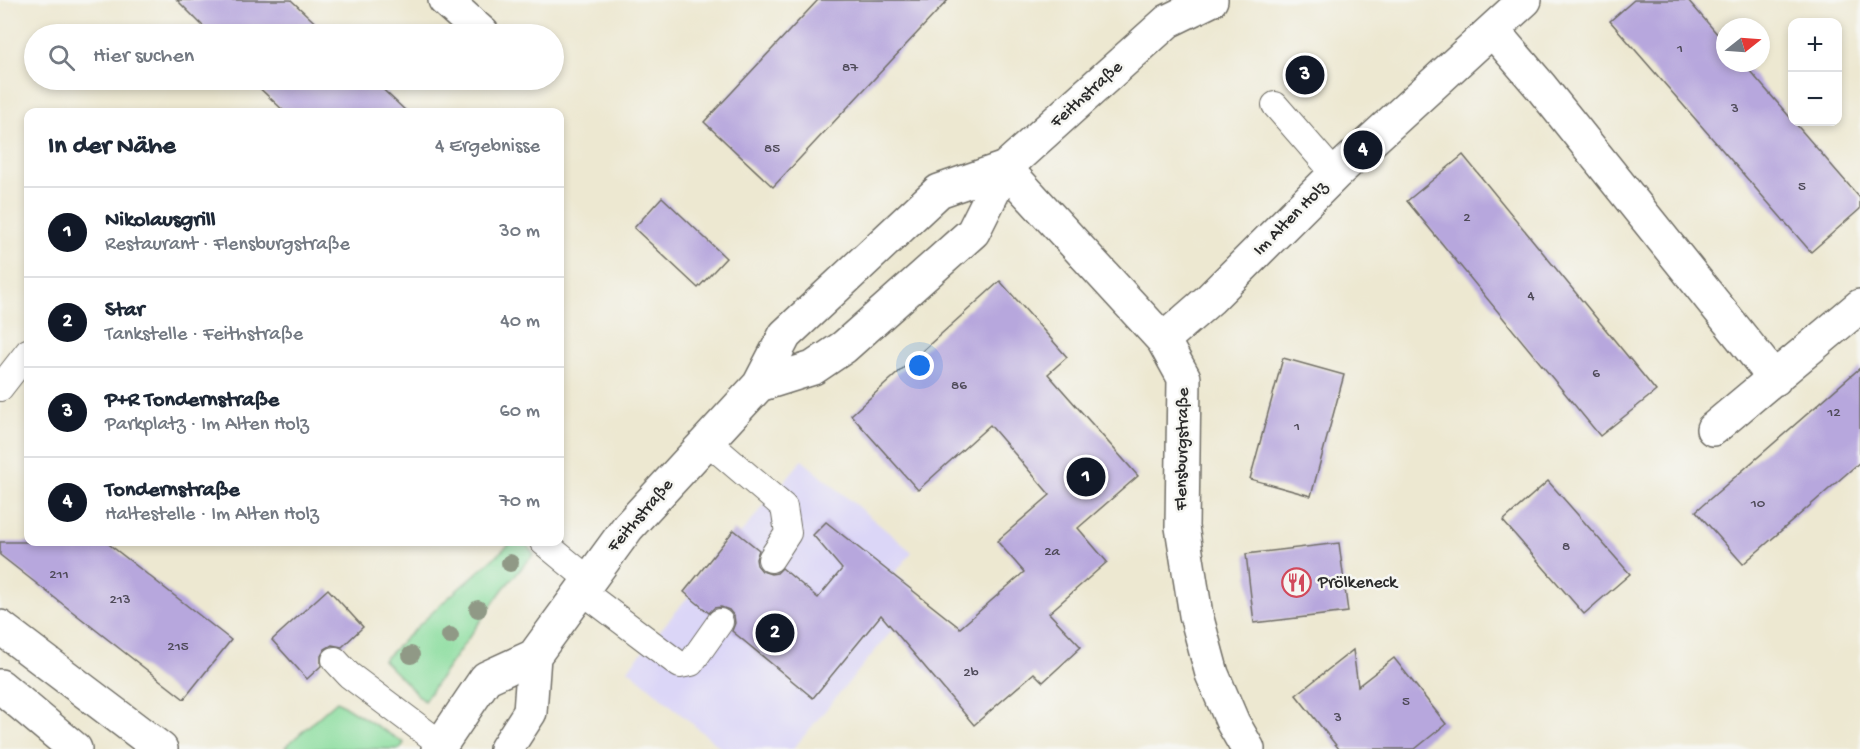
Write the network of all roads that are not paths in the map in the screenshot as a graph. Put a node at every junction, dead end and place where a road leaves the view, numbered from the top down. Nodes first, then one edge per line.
1 (445, 0) edge
2 (1211, 0) edge
3 (1525, 0) edge
4 (1174, 11) edge
5 (472, 24) edge
6 (1492, 31) junction
7 (1275, 105) dead end
8 (1005, 168) junction
9 (1335, 174) junction
10 (1860, 306) edge
11 (1163, 340) junction
12 (24, 357) edge
13 (1775, 379) junction
14 (759, 386) junction
15 (0, 388) edge
16 (1713, 429) dead end
17 (708, 442) junction
18 (547, 546) edge
19 (771, 559) dead end
20 (586, 585) junction
21 (720, 622) dead end
22 (0, 627) edge
23 (534, 656) junction
24 (335, 660) dead end
25 (0, 686) edge
26 (440, 747) edge
27 (75, 749) edge
28 (161, 749) edge
29 (506, 749) edge
30 (1248, 749) edge

1 - 5 street
2 - 4 street, Feithstraße
3 - 6 street, Im Alten Holz
4 - 8 street, Feithstraße
6 - 9 street, Im Alten Holz
6 - 13 street
7 - 9 lane
8 - 11 street, Flensburgstraße
8 - 14 street, Feithstraße
8 - 14 street, Feithstraße
9 - 11 street, Im Alten Holz
10 - 13 street
11 - 30 street, Flensburgstraße
12 - 15 lane
13 - 16 street
14 - 17 street, Feithstraße
17 - 19 lane
17 - 20 street, Feithstraße
18 - 20 lane
20 - 21 lane
20 - 23 street, Feithstraße
22 - 28 street
23 - 26 street, Feithstraße
23 - 29 street
24 - 26 lane
25 - 27 street

